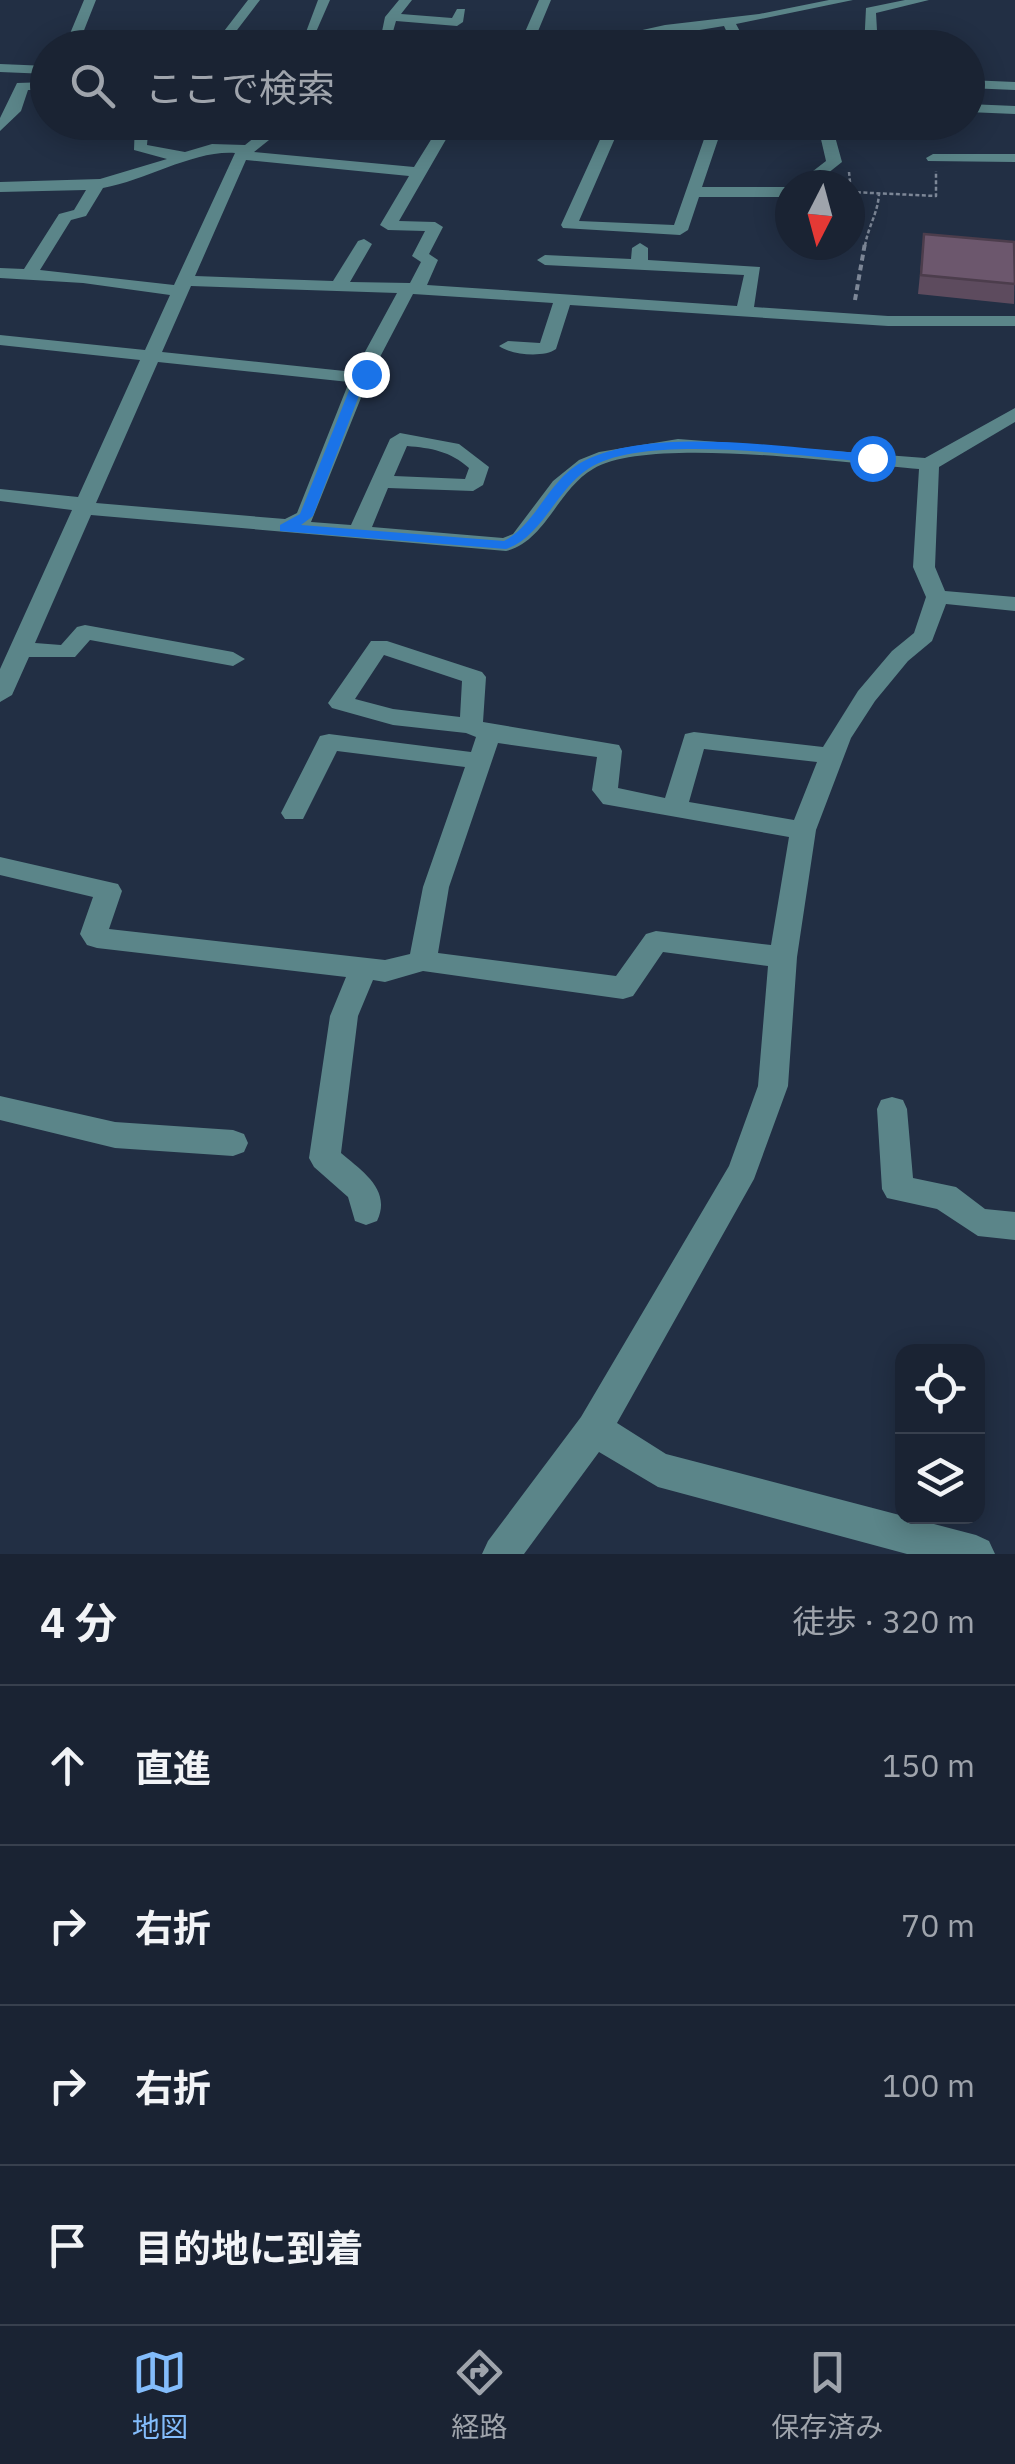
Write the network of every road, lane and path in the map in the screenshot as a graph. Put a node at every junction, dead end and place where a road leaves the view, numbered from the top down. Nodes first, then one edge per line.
1 (90, 0) edge
2 (254, 0) edge
3 (324, 0) edge
4 (406, 0) edge
5 (545, 0) edge
6 (848, 0) edge
7 (924, 0) edge
8 (766, 3) dead end
9 (796, 8) junction
10 (461, 12) dead end
11 (392, 17) junction
12 (728, 21) junction
13 (312, 29) dead end
14 (78, 30) edge
15 (231, 30) edge
16 (388, 30) edge
17 (532, 30) edge
18 (675, 30) edge
19 (732, 30) edge
20 (870, 30) edge
21 (0, 68) edge
22 (30, 69) edge
23 (985, 85) edge
24 (30, 86) edge
25 (1015, 86) edge
26 (985, 109) edge
27 (1015, 110) edge
28 (0, 126) edge
29 (140, 140) edge
30 (256, 140) edge
31 (439, 140) edge
32 (607, 140) edge
33 (711, 140) edge
34 (828, 140) edge
35 (242, 152) junction
36 (180, 155) junction
37 (935, 158) joint
38 (1015, 158) edge
39 (834, 162) junction
40 (824, 170) edge
41 (420, 172) junction
42 (98, 183) junction
43 (0, 187) edge
44 (692, 192) junction
45 (775, 192) edge
46 (879, 193) junction
47 (642, 228) junction
48 (364, 244) dead end
49 (545, 260) dead end
50 (639, 264) junction
51 (0, 273) edge
52 (29, 274) junction
53 (181, 286) junction
54 (339, 286) junction
55 (412, 288) junction
56 (563, 298) junction
57 (744, 311) junction
58 (853, 311) dead end
59 (1015, 321) edge
60 (0, 340) edge
61 (508, 346) dead end
62 (150, 357) junction
63 (360, 378) junction
64 (1015, 414) edge
65 (929, 464) junction
66 (381, 482) dead end
67 (0, 496) edge
68 (82, 506) junction
69 (285, 528) junction
70 (358, 534) junction
71 (937, 597) junction
72 (1015, 604) edge
73 (20, 649) junction
74 (233, 659) dead end
75 (0, 695) edge
76 (480, 730) junction
77 (832, 756) junction
78 (479, 761) junction
79 (675, 808) junction
80 (294, 813) dead end
81 (803, 830) junction
82 (0, 866) edge
83 (784, 957) junction
84 (424, 962) junction
85 (364, 968) junction
86 (0, 1108) edge
87 (892, 1109) dead end
88 (233, 1142) dead end
89 (366, 1211) dead end
90 (1015, 1226) edge
91 (594, 1429) junction
92 (501, 1554) edge
93 (976, 1554) edge

1 - 14 street
2 - 15 street
3 - 13 street
4 - 11 street
5 - 17 street
6 - 9 street
7 - 20 street
8 - 9 street
9 - 12 street
10 - 11 street
11 - 16 street
12 - 18 street
12 - 19 street
21 - 22 street
23 - 25 street
24 - 28 street
26 - 27 street
29 - 36 street
30 - 35 street
31 - 41 street
32 - 47 street
33 - 44 street
34 - 39 street
35 - 36 street
35 - 41 street
35 - 53 street
36 - 42 street
37 - 38 street
37 - 46 path
39 - 40 street
39 - 46 path
41 - 55 street
42 - 43 street
42 - 52 street
44 - 45 street
44 - 47 street
46 - 58 path
47 - 50 street
48 - 54 street
49 - 50 street
50 - 57 street
51 - 52 street
52 - 53 street
53 - 54 street
53 - 62 street
54 - 55 street
55 - 56 street
55 - 63 street
56 - 57 street
56 - 61 street
57 - 59 street
60 - 62 street
62 - 63 street
62 - 68 street
63 - 69 street
64 - 65 street
65 - 70 street
65 - 71 street
66 - 70 street
67 - 68 street
68 - 69 street
68 - 73 street
69 - 70 street
71 - 72 street
71 - 77 street
73 - 74 street
73 - 75 street
76 - 76 street
76 - 78 street
76 - 79 street
77 - 79 street
77 - 81 street
78 - 80 street
78 - 84 street
79 - 81 street
81 - 83 street
82 - 85 street
83 - 84 street
83 - 91 street
84 - 85 street
85 - 89 street
86 - 88 street
87 - 90 street
91 - 92 street
91 - 93 street

